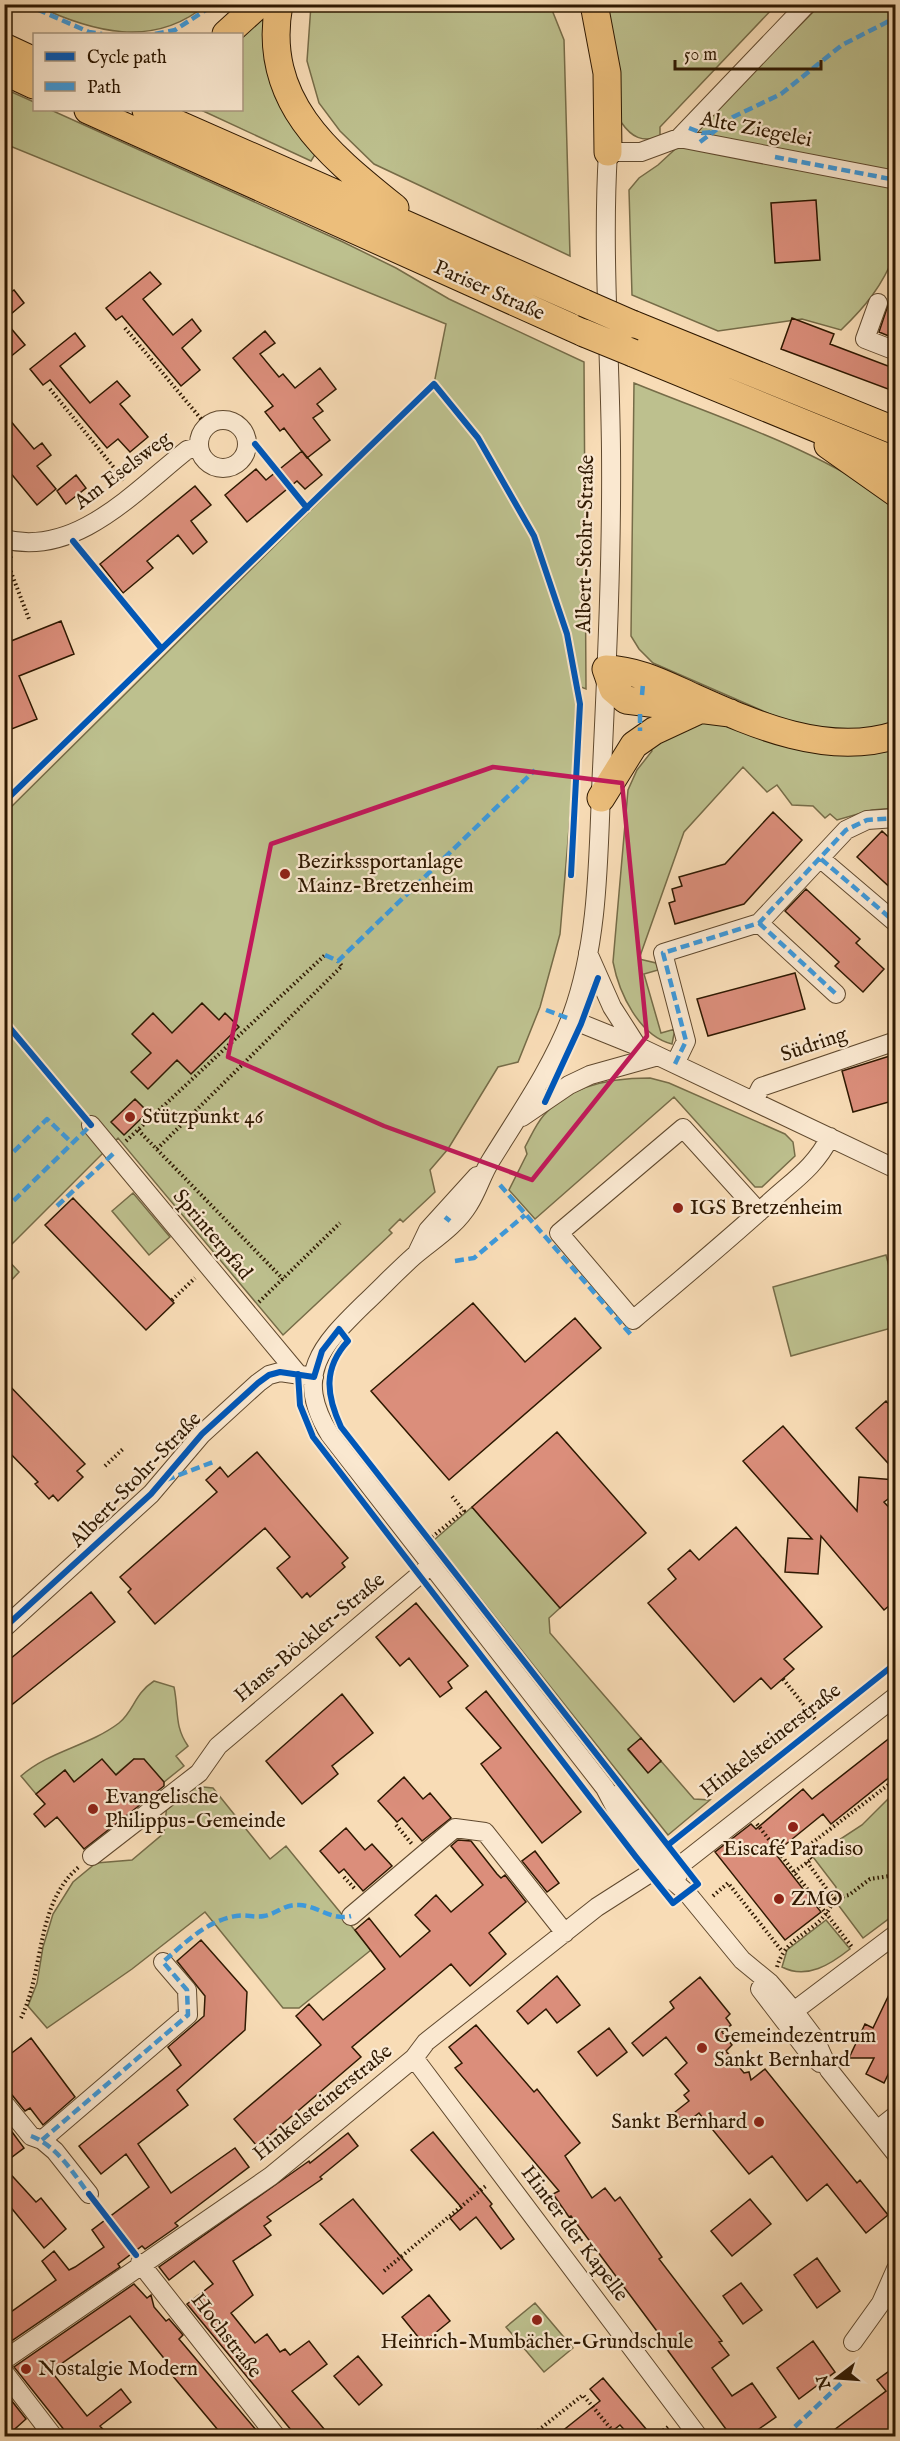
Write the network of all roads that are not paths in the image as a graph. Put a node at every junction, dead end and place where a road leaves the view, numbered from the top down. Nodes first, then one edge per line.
1 (259, 4) edge
2 (279, 4) edge
3 (594, 4) edge
4 (807, 4) edge
5 (227, 33) edge
6 (4, 46) edge
7 (33, 52) edge
8 (33, 60) edge
9 (4, 72) edge
10 (33, 85) edge
11 (90, 111) edge
12 (148, 111) edge
13 (679, 138) junction
14 (608, 152) junction
15 (896, 180) edge
16 (424, 231) junction
17 (878, 303) dead end
18 (896, 351) edge
19 (792, 420) junction
20 (896, 431) edge
21 (199, 447) junction
22 (896, 461) edge
23 (896, 493) edge
24 (4, 539) edge
25 (606, 669) junction
26 (699, 710) junction
27 (730, 713) junction
28 (896, 735) edge
29 (601, 798) junction
30 (896, 818) edge
31 (820, 859) junction
32 (759, 923) junction
33 (896, 923) edge
34 (588, 953) junction
35 (836, 994) dead end
36 (570, 1019) junction
37 (896, 1041) edge
38 (637, 1046) junction
39 (658, 1056) junction
40 (675, 1064) junction
41 (754, 1101) junction
42 (518, 1119) junction
43 (91, 1125) dead end
44 (830, 1137) junction
45 (896, 1169) edge
46 (759, 1212) junction
47 (306, 1376) junction
48 (431, 1565) junction
49 (4, 1628) edge
50 (896, 1696) edge
51 (92, 1856) road end
52 (668, 1874) junction
53 (351, 1916) dead end
54 (565, 1933) junction
55 (896, 1934) edge
56 (742, 1960) junction
57 (163, 1962) dead end
58 (794, 2011) junction
59 (414, 2058) junction
60 (829, 2070) junction
61 (4, 2103) edge
62 (896, 2115) edge
63 (877, 2130) junction
64 (42, 2140) junction
65 (896, 2154) edge
66 (89, 2194) dead end
67 (140, 2263) junction
68 (896, 2269) edge
69 (853, 2342) dead end
70 (4, 2360) edge
71 (4, 2373) edge
72 (53, 2436) edge
73 (275, 2436) edge
74 (698, 2436) edge

1 - 5 highway
2 - 16 highway
3 - 14 highway
4 - 13 street
6 - 7 highway
6 - 8 highway
9 - 10 highway
11 - 19 highway, Pariser Straße, bridge
12 - 16 highway, Pariser Straße
13 - 14 street, Alte Ziegelei
13 - 15 street, Alte Ziegelei
14 - 25 street, Albert-Stohr-Straße
16 - 20 highway, Pariser Straße, bridge
17 - 18 street
19 - 22 highway, Pariser Straße
19 - 23 highway
21 - 21 street, Am Eselsweg
21 - 24 street, Am Eselsweg
25 - 26 highway
25 - 27 highway
25 - 29 street, Albert-Stohr-Straße
26 - 27 highway
26 - 29 highway
27 - 28 highway
29 - 34 street, Albert-Stohr-Straße
30 - 31 street
31 - 32 street
31 - 33 street
32 - 35 street
32 - 40 street
34 - 36 street, Albert-Stohr-Straße
34 - 38 street
36 - 38 street
36 - 42 street, Albert-Stohr-Straße
37 - 41 street, Südring
38 - 39 street
39 - 40 street
39 - 42 street
40 - 41 street
41 - 44 street
42 - 47 street, Albert-Stohr-Straße
43 - 47 street, Sprinterpfad
44 - 45 street
44 - 46 street
46 - 46 street
47 - 48 street
47 - 49 street, Albert-Stohr-Straße
48 - 51 street, Hans-Böckler-Straße
48 - 52 street
50 - 52 street, Hinkelsteinerstraße
52 - 54 street, Hinkelsteinerstraße
52 - 56 street
53 - 54 street
54 - 59 street, Hinkelsteinerstraße
55 - 58 street
56 - 58 street
56 - 60 street
57 - 64 street
58 - 60 street
59 - 67 street, Hinkelsteinerstraße
59 - 74 street, Hinter der Kapelle
60 - 63 street
61 - 64 street
62 - 63 street
63 - 65 street
64 - 66 street
67 - 70 street, Hinkelsteinerstraße
67 - 73 street, Hochstraße
68 - 69 street
71 - 72 street

